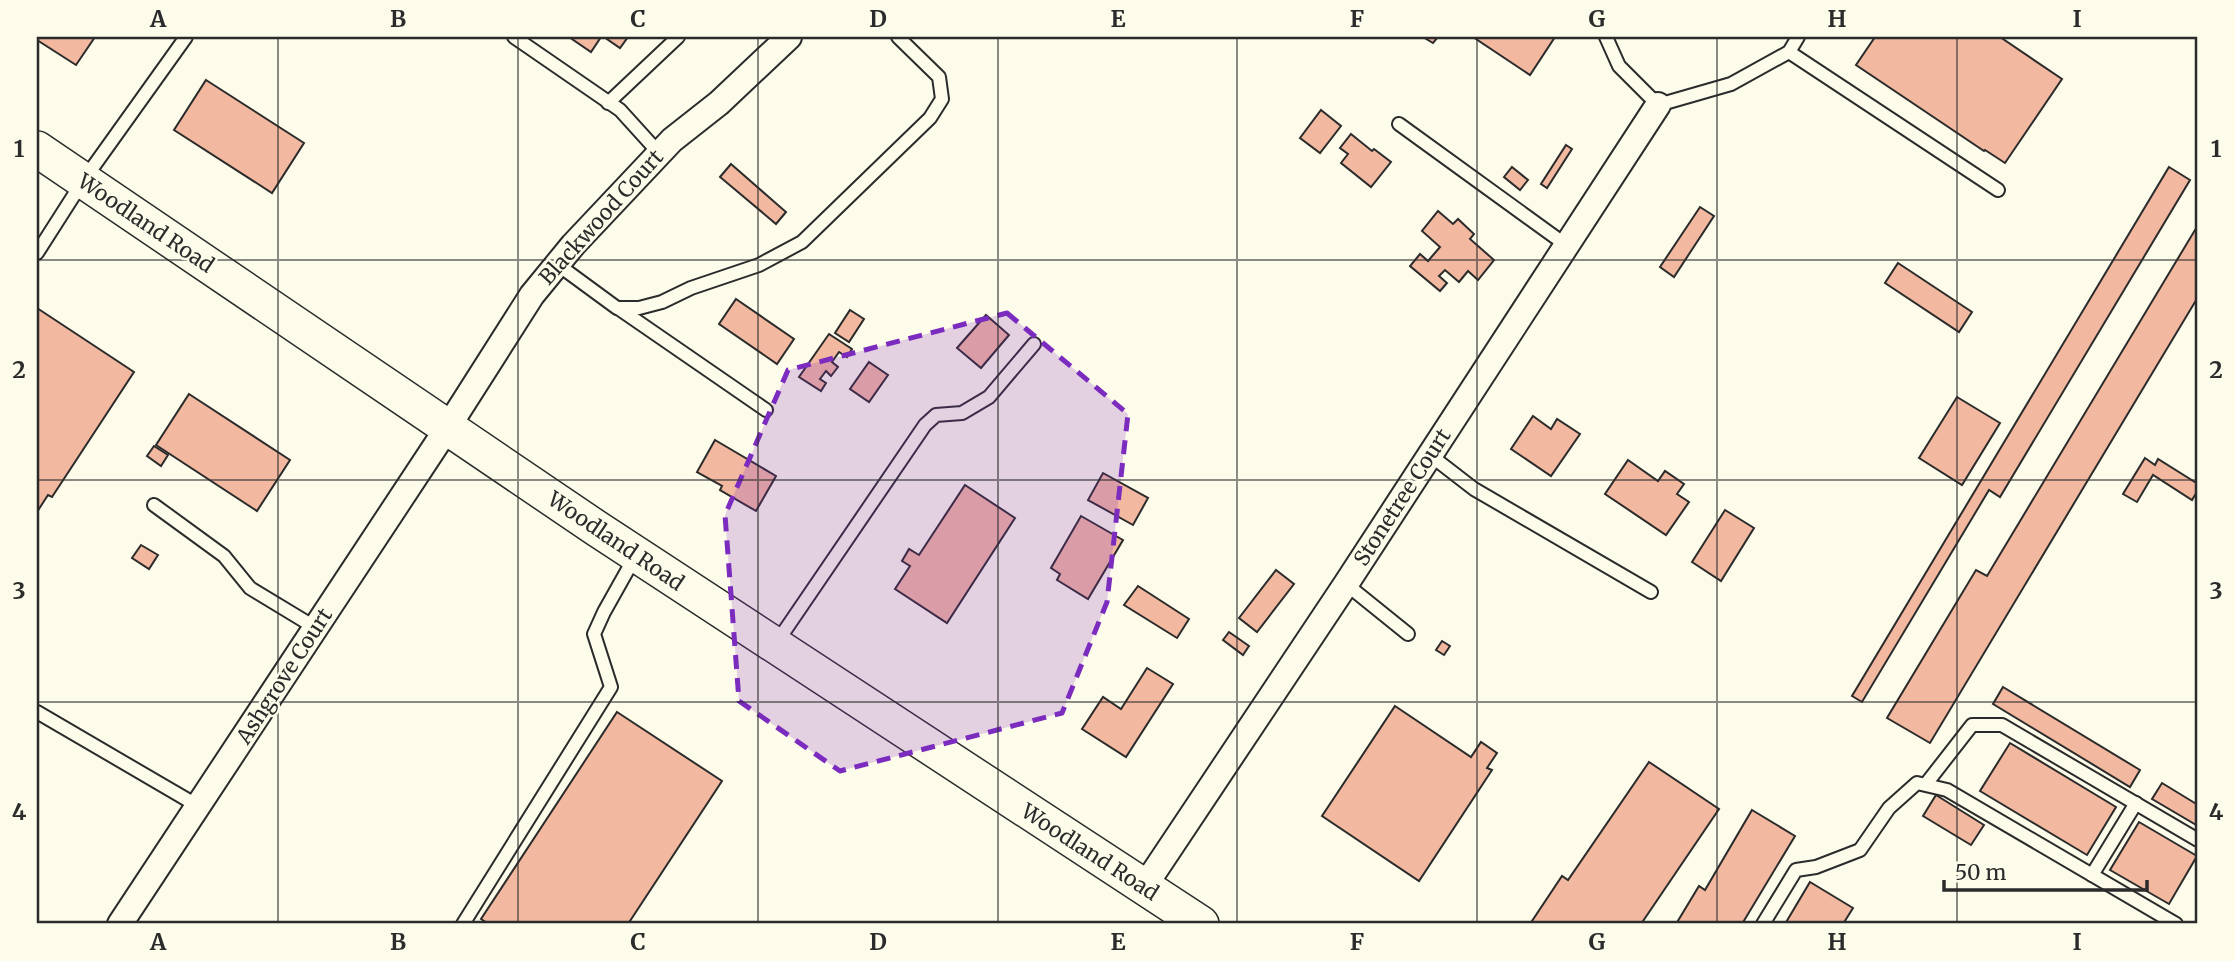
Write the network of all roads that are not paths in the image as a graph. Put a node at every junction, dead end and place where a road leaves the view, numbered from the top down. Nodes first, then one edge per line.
1 (186, 37) edge
2 (514, 37) edge
3 (678, 37) edge
4 (789, 37) edge
5 (898, 37) edge
6 (1606, 37) edge
7 (1798, 37) edge
8 (1789, 52) junction
9 (608, 103) junction
10 (1658, 104) junction
11 (1399, 124) dead end
12 (37, 149) edge
13 (659, 153) junction
14 (83, 181) junction
15 (1998, 190) dead end
16 (1566, 245) junction
17 (37, 253) edge
18 (557, 264) junction
19 (617, 308) junction
20 (1034, 344) dead end
21 (766, 410) dead end
22 (448, 427) junction
23 (1430, 455) junction
24 (154, 505) dead end
25 (636, 555) junction
26 (1346, 584) junction
27 (1651, 593) dead end
28 (316, 628) junction
29 (1408, 634) dead end
30 (775, 646) junction
31 (37, 712) edge
32 (1926, 784) junction
33 (2136, 803) junction
34 (198, 806) junction
35 (2198, 840) edge
36 (2092, 875) junction
37 (1144, 887) junction
38 (120, 924) edge
39 (463, 924) edge
40 (1200, 924) edge
41 (1763, 924) edge
42 (2176, 924) edge

1 - 14 lane
2 - 9 lane
3 - 9 lane
4 - 13 street, Blackwood Court
5 - 19 lane
6 - 10 lane
7 - 8 lane
8 - 10 lane
8 - 15 lane
9 - 13 lane
10 - 16 street, Stonetree Court
11 - 16 lane
12 - 14 street, Woodland Road
13 - 18 street, Blackwood Court
14 - 17 lane
14 - 22 street, Woodland Road
16 - 23 street, Stonetree Court
18 - 19 lane
18 - 22 street, Blackwood Court
19 - 21 lane
20 - 30 lane
22 - 25 street, Woodland Road
22 - 28 street, Ashgrove Court
23 - 26 street, Stonetree Court
23 - 27 lane
24 - 28 lane
25 - 30 street, Woodland Road
25 - 39 lane
26 - 29 lane
26 - 37 street, Stonetree Court
28 - 34 street, Ashgrove Court
30 - 37 street, Woodland Road
31 - 34 lane
32 - 33 lane
32 - 36 lane
32 - 41 lane
33 - 35 lane
33 - 36 lane
34 - 38 street, Ashgrove Court
36 - 42 lane
37 - 40 street, Woodland Road

